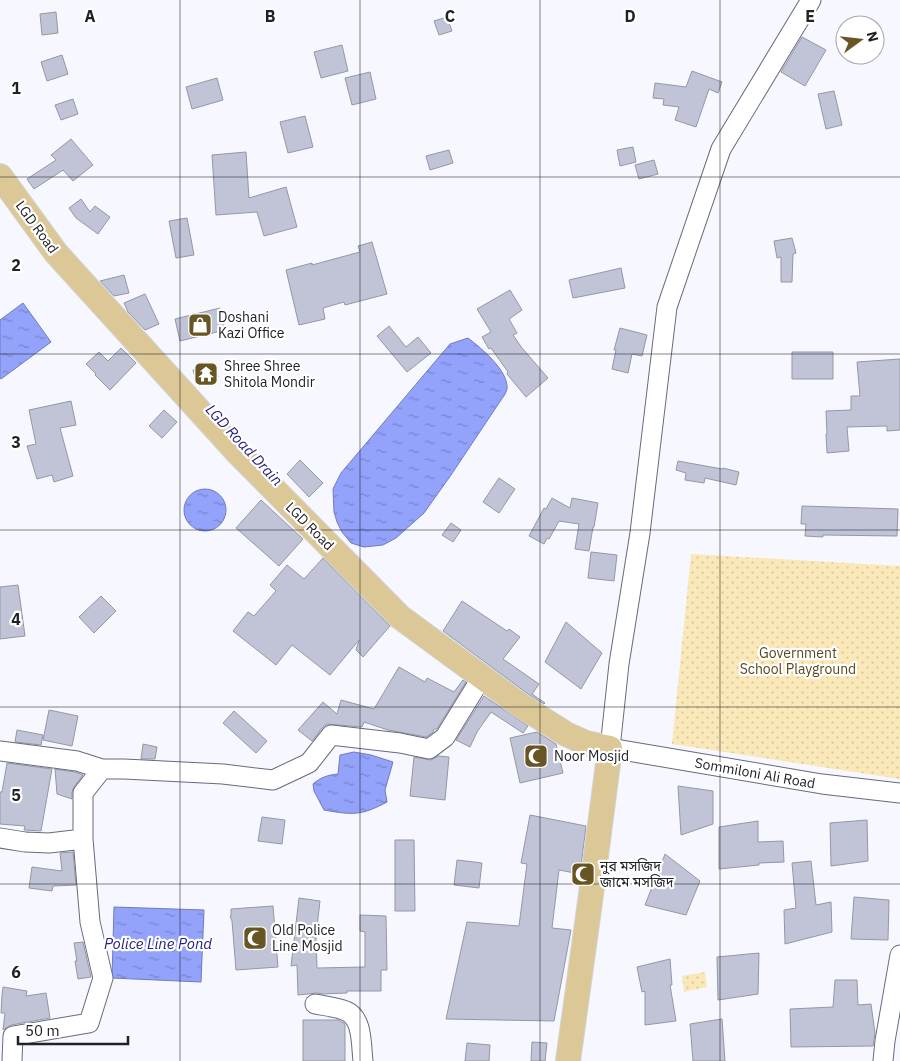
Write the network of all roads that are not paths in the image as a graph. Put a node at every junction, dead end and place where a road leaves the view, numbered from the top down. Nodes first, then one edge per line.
1 (811, 0) edge
2 (0, 176) edge
3 (482, 677) junction
4 (610, 748) junction
5 (0, 751) edge
6 (102, 769) junction
7 (900, 793) edge
8 (0, 838) edge
9 (83, 839) junction
10 (900, 955) edge
11 (315, 1004) dead end
12 (12, 1061) edge
13 (363, 1061) edge
14 (568, 1061) edge
15 (883, 1061) edge

1 - 4 street
2 - 3 main road, LGD Road
3 - 4 main road, LGD Road
3 - 6 street
4 - 7 street, Sommiloni Ali Road
4 - 14 main road
5 - 6 street
6 - 9 street
8 - 9 street
9 - 12 street
10 - 15 street
11 - 13 street

